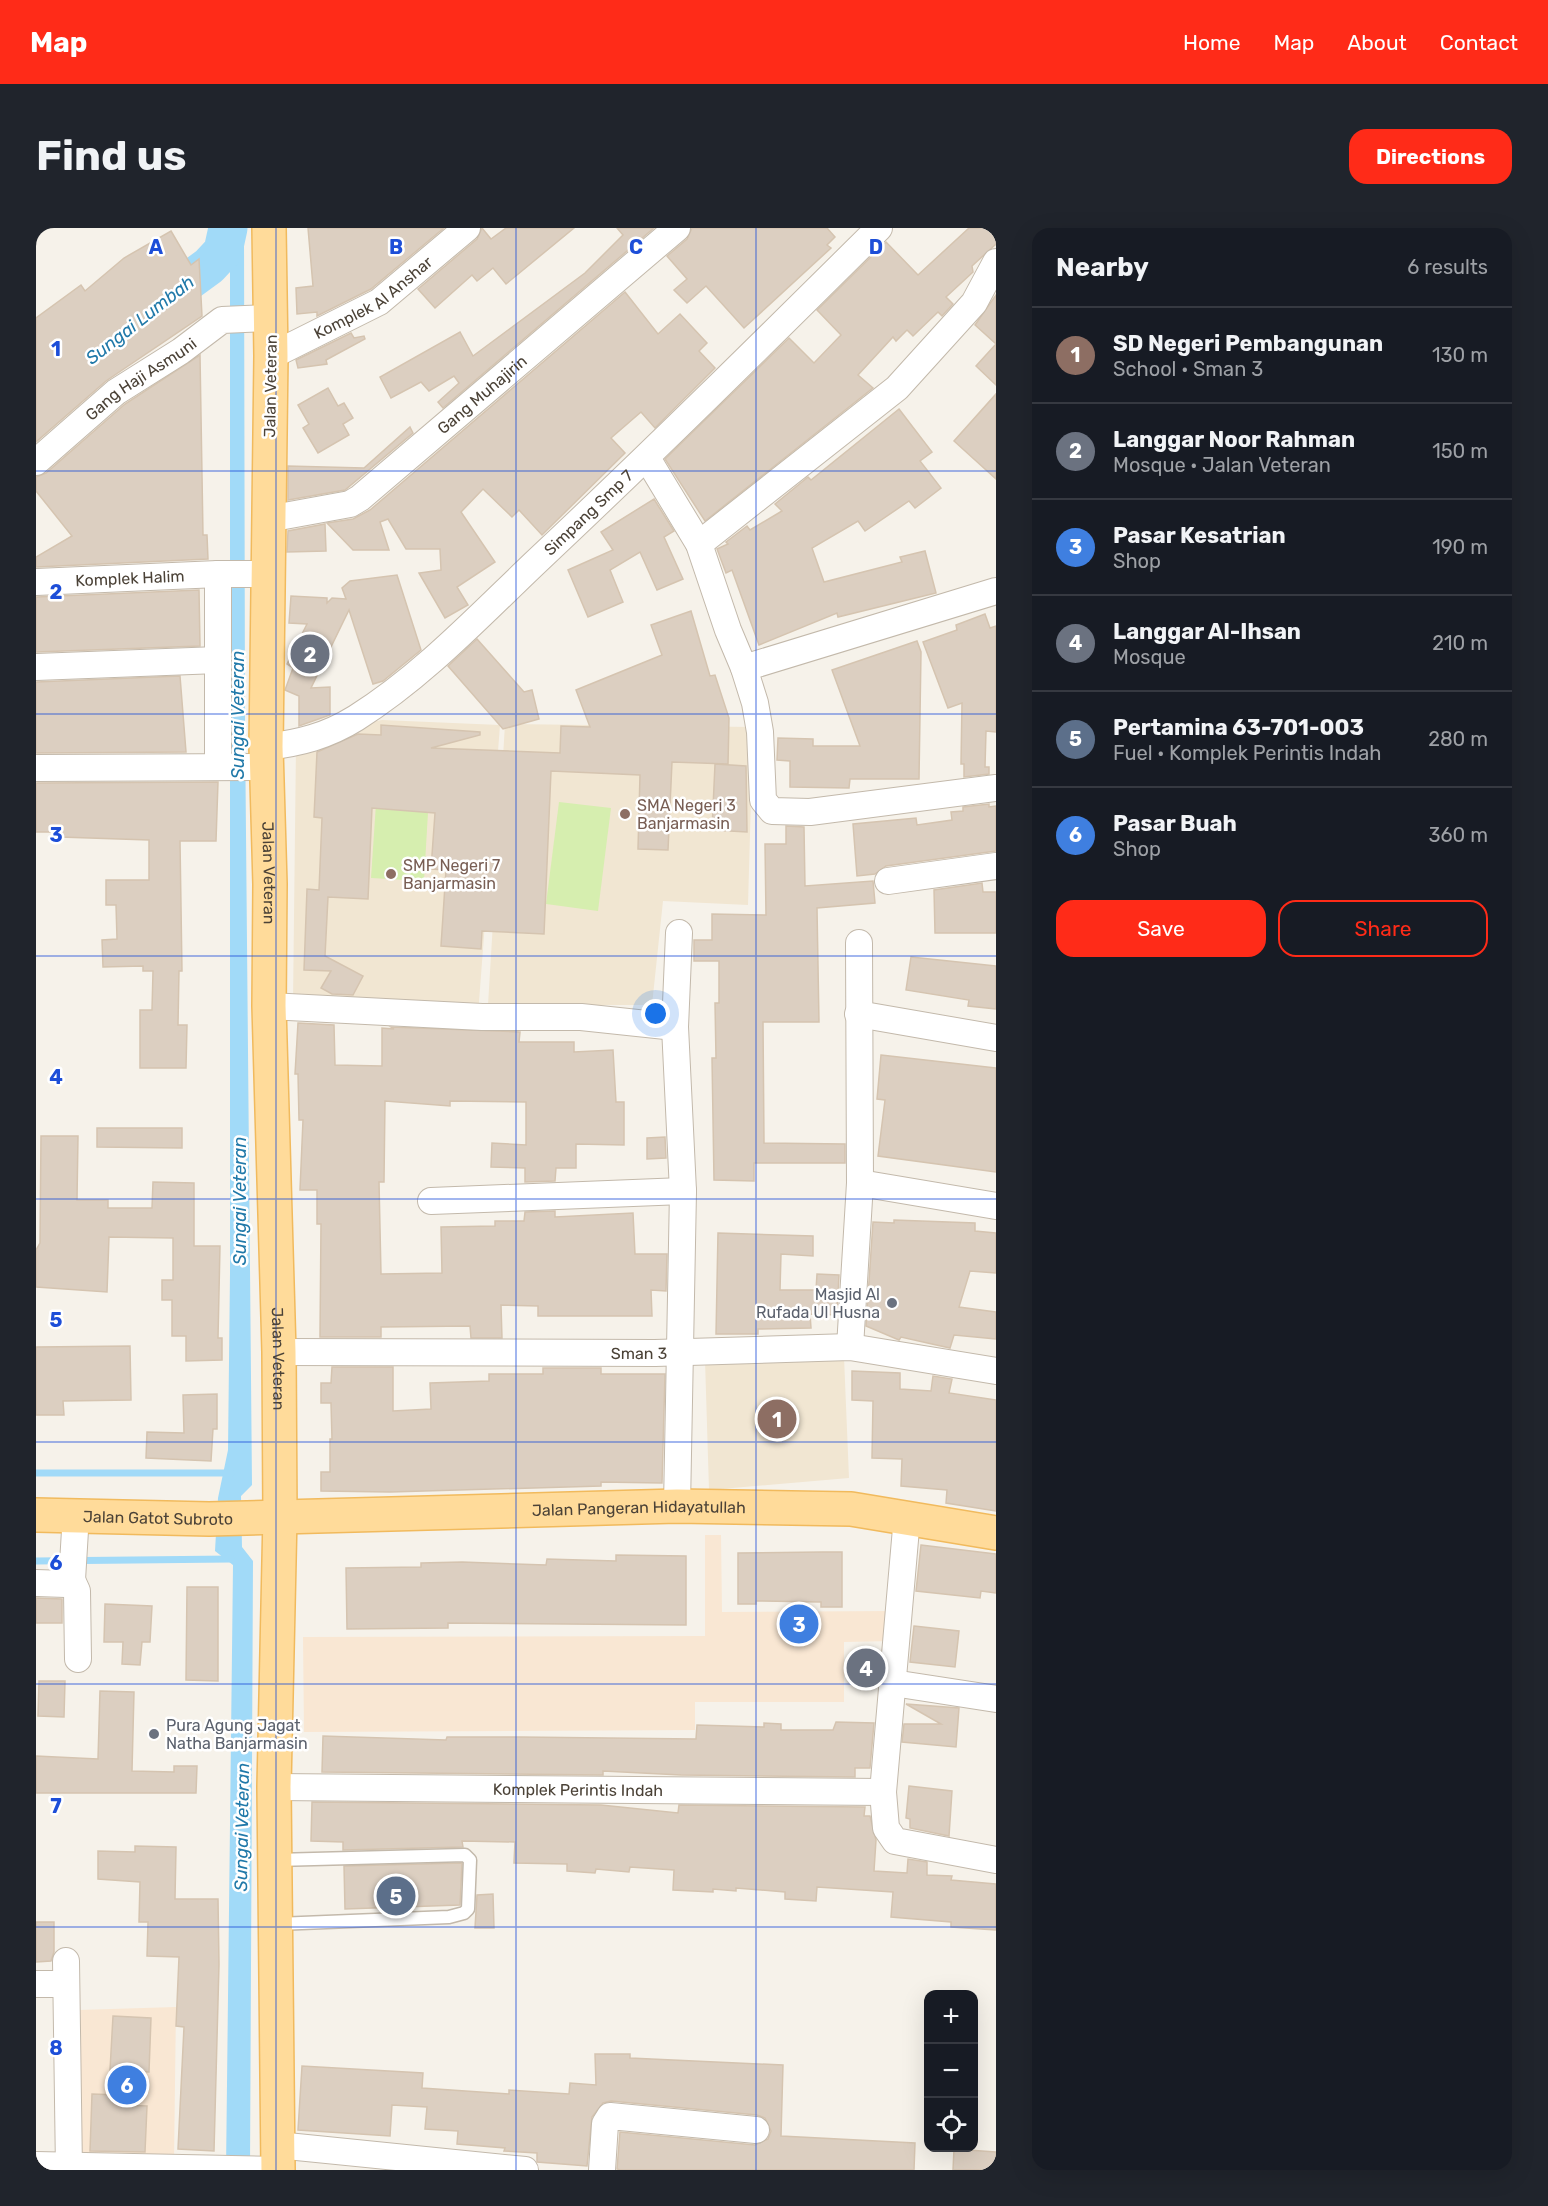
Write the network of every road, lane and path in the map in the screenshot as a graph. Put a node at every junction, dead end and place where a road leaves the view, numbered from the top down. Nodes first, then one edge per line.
1 (269, 228) edge
2 (467, 228) edge
3 (677, 228) edge
4 (879, 228) edge
5 (996, 262) edge
6 (253, 319) junction
7 (272, 356) junction
8 (647, 458) junction
9 (36, 462) edge
10 (268, 519) junction
11 (699, 544) junction
12 (221, 574) junction
13 (260, 574) junction
14 (36, 582) edge
15 (996, 591) edge
16 (218, 660) junction
17 (36, 667) edge
18 (744, 668) junction
19 (246, 763) junction
20 (36, 768) edge
21 (996, 788) edge
22 (996, 866) edge
23 (888, 881) dead end
24 (679, 933) dead end
25 (859, 943) dead end
26 (269, 1006) junction
27 (858, 1014) junction
28 (675, 1027) junction
29 (996, 1038) edge
30 (860, 1183) junction
31 (682, 1191) junction
32 (432, 1201) dead end
33 (996, 1206) edge
34 (850, 1347) junction
35 (279, 1352) junction
36 (681, 1353) junction
37 (996, 1371) edge
38 (677, 1506) junction
39 (76, 1514) junction
40 (36, 1515) edge
41 (265, 1517) junction
42 (907, 1517) junction
43 (996, 1533) edge
44 (73, 1566) junction
45 (36, 1583) edge
46 (78, 1659) dead end
47 (893, 1683) junction
48 (996, 1699) edge
49 (274, 1787) junction
50 (883, 1792) junction
51 (275, 1860) junction
52 (996, 1860) edge
53 (275, 1924) junction
54 (36, 1984) edge
55 (756, 2130) dead end
56 (272, 2163) edge
57 (36, 2165) edge
58 (69, 2168) edge
59 (525, 2170) edge
60 (602, 2170) edge

1 - 6 main road, Jalan Veteran
2 - 7 street, Komplek Al Anshar
3 - 10 street, Gang Muhajirin
4 - 8 street, Simpang Smp 7
5 - 11 street
6 - 7 main road, Jalan Veteran
6 - 9 street, Gang Haji Asmuni
7 - 10 main road, Jalan Veteran
8 - 11 street
8 - 19 street, Simpang Smp 7
10 - 13 main road, Jalan Veteran
11 - 18 street
12 - 13 street, Komplek Halim
12 - 14 street, Komplek Halim
12 - 16 street
13 - 19 main road, Jalan Veteran
15 - 18 street
16 - 17 street
16 - 19 street
18 - 21 street
19 - 20 street, Simpang Smp 7
19 - 26 main road, Jalan Veteran
22 - 23 street
24 - 28 street
25 - 27 street
26 - 28 street
26 - 35 main road, Jalan Veteran
27 - 29 street
27 - 30 street
28 - 31 street
30 - 33 street
30 - 34 street
31 - 32 street
31 - 36 street
34 - 36 street, Sman 3
34 - 37 street, Sman 3
35 - 36 street, Sman 3
35 - 41 main road, Jalan Veteran
36 - 38 street
38 - 41 main road, Jalan Pangeran Hidayatullah
38 - 42 main road, Jalan Pangeran Hidayatullah
39 - 40 main road, Jalan Gatot Subroto
39 - 41 main road, Jalan Gatot Subroto
39 - 44 street
41 - 49 main road, Jalan Veteran
42 - 43 main road, Jalan Pangeran Hidayatullah
42 - 47 street
44 - 45 street
44 - 46 street
47 - 48 street
47 - 50 street
49 - 50 street, Komplek Perintis Indah
49 - 51 main road, Jalan Veteran
50 - 52 street
51 - 53 main road, Jalan Veteran
51 - 53 lane
53 - 56 main road, Jalan Veteran
54 - 58 street
55 - 60 street
56 - 58 street
56 - 59 street
57 - 58 street

